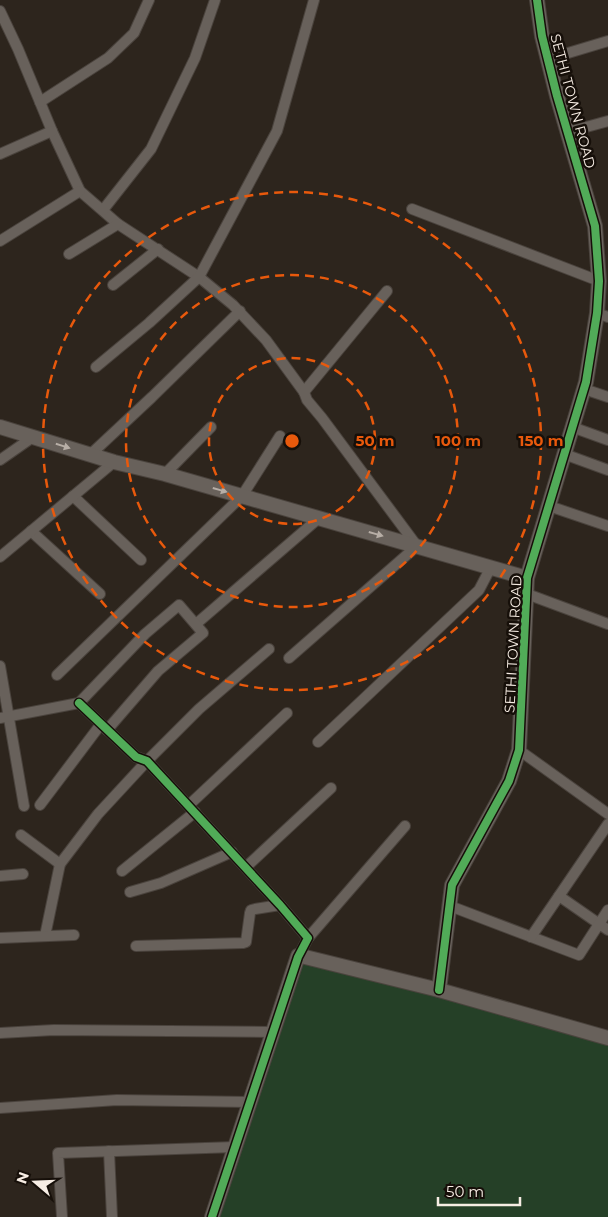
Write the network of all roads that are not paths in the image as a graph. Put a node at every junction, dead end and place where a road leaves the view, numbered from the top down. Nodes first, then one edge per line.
1 (149, 0) edge
2 (215, 0) edge
3 (314, 0) edge
4 (536, 0) edge
5 (0, 11) edge
6 (608, 41) edge
7 (548, 59) junction
8 (40, 102) junction
9 (608, 121) edge
10 (52, 131) junction
11 (568, 132) junction
12 (0, 154) edge
13 (80, 191) junction
14 (412, 209) dead end
15 (103, 210) junction
16 (118, 224) junction
17 (0, 241) edge
18 (158, 249) junction
19 (69, 254) dead end
20 (603, 256) edge
21 (199, 277) junction
22 (599, 280) junction
23 (113, 285) dead end
24 (387, 292) dead end
25 (240, 311) junction
26 (602, 315) edge
27 (96, 367) dead end
28 (584, 389) junction
29 (304, 392) junction
30 (608, 397) edge
31 (0, 427) edge
32 (211, 427) dead end
33 (572, 427) junction
34 (280, 436) dead end
35 (33, 437) junction
36 (608, 440) edge
37 (91, 454) junction
38 (564, 454) junction
39 (0, 460) edge
40 (114, 462) junction
41 (608, 470) edge
42 (165, 474) junction
43 (73, 496) junction
44 (242, 496) junction
45 (549, 506) junction
46 (319, 518) junction
47 (608, 526) edge
48 (31, 531) junction
49 (417, 546) junction
50 (0, 557) edge
51 (141, 560) dead end
52 (491, 568) junction
53 (527, 578) junction
54 (100, 594) dead end
55 (527, 594) junction
56 (196, 624) junction
57 (608, 624) edge
58 (269, 649) dead end
59 (289, 658) dead end
60 (0, 666) edge
61 (58, 675) dead end
62 (79, 703) junction
63 (287, 713) dead end
64 (5, 718) edge
65 (104, 727) junction
66 (318, 742) dead end
67 (519, 750) junction
68 (147, 761) junction
69 (331, 788) dead end
70 (40, 805) dead end
71 (24, 806) dead end
72 (192, 809) junction
73 (608, 814) edge
74 (608, 824) edge
75 (405, 826) dead end
76 (21, 835) dead end
77 (232, 852) junction
78 (60, 864) junction
79 (246, 867) junction
80 (122, 871) dead end
81 (23, 874) dead end
82 (0, 876) edge
83 (130, 892) dead end
84 (559, 896) junction
85 (280, 905) junction
86 (450, 906) junction
87 (608, 910) edge
88 (603, 927) edge
89 (74, 935) dead end
90 (45, 936) junction
91 (531, 937) junction
92 (0, 938) edge
93 (308, 938) junction
94 (136, 946) dead end
95 (298, 957) junction
96 (439, 990) junction
97 (0, 1032) edge
98 (273, 1032) junction
99 (608, 1038) edge
100 (250, 1102) junction
101 (0, 1108) edge
102 (236, 1147) junction
103 (109, 1151) junction
104 (62, 1217) edge
105 (112, 1217) edge
106 (212, 1217) edge

1 - 8 street
2 - 15 street
3 - 21 street
4 - 7 street, SETHI TOWN ROAD
5 - 8 street
6 - 7 street
7 - 11 street, SETHI TOWN ROAD
8 - 10 street
9 - 11 street
10 - 12 street
10 - 13 street
11 - 20 street, SETHI TOWN ROAD
13 - 15 street
13 - 17 street
14 - 22 street
15 - 16 street
16 - 18 street
16 - 19 street
18 - 21 street
18 - 23 street
20 - 22 street, SETHI TOWN ROAD
21 - 25 street
21 - 27 street
22 - 26 street, SETHI TOWN ROAD
24 - 29 street
25 - 29 street
25 - 37 street
26 - 28 street, SETHI TOWN ROAD
28 - 30 street
28 - 33 street, SETHI TOWN ROAD
29 - 49 street
31 - 35 street
32 - 42 street
33 - 36 street
33 - 38 street, SETHI TOWN ROAD
34 - 44 street
35 -> 37 street
35 - 39 street
37 - 40 street
38 - 41 street
38 - 45 street, SETHI TOWN ROAD
40 - 42 street
40 - 43 street
42 -> 44 street
43 - 48 street
43 - 51 street
44 - 46 street
44 - 61 street
45 - 47 street
45 - 53 street, SETHI TOWN ROAD
46 -> 49 street
46 - 56 street
48 - 50 street
48 - 54 street
49 - 52 street
49 - 59 street
52 - 53 street
52 - 66 street
53 - 55 street, SETHI TOWN ROAD
55 - 57 street
55 - 67 street, SETHI TOWN ROAD
56 - 62 street
56 - 65 street
58 - 68 street
60 - 64 street
62 - 64 street
62 - 65 street
63 - 72 street
64 - 71 street
65 - 68 street
65 - 70 street
67 - 73 street
67 - 86 street, SETHI TOWN ROAD
68 - 72 street
68 - 78 street
69 - 79 street
72 - 77 street
72 - 80 street
74 - 84 street
75 - 93 street
76 - 78 street
77 - 79 street
77 - 83 street
78 - 90 street
79 - 85 street
81 - 82 street
84 - 88 street
84 - 91 street
85 - 93 street
85 - 94 street
86 - 91 street
86 - 96 street, SETHI TOWN ROAD
87 - 88 street
88 - 91 street
89 - 90 street
90 - 92 street
93 - 95 street
95 - 96 street
95 - 98 street
96 - 99 street
97 - 98 street
98 - 100 street
100 - 101 street
100 - 102 street
102 - 103 street
102 - 106 street
103 - 104 street
103 - 105 street

